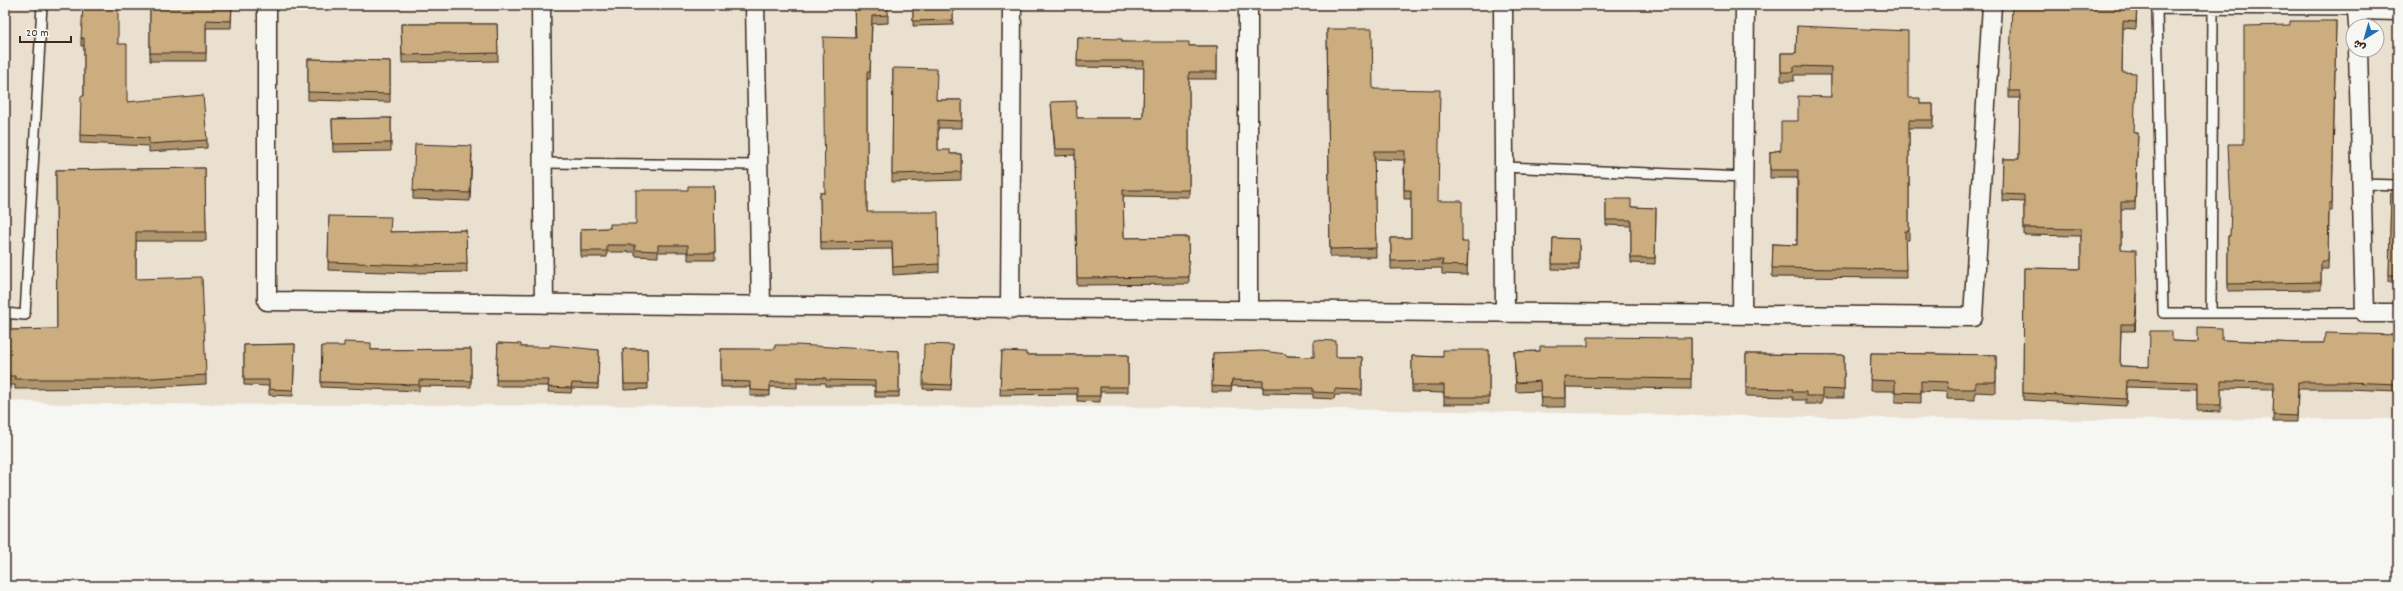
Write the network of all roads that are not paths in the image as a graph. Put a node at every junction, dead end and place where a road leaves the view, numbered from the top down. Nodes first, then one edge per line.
1 (42, 5) edge
2 (268, 5) edge
3 (541, 5) edge
4 (756, 5) edge
5 (1012, 5) edge
6 (1248, 5) edge
7 (1503, 5) edge
8 (1746, 5) edge
9 (1992, 5) edge
10 (2213, 10) junction
11 (2398, 10) edge
12 (2358, 18) edge
13 (2358, 58) edge
14 (542, 163) junction
15 (758, 165) junction
16 (1504, 168) junction
17 (1744, 177) junction
18 (2362, 184) junction
19 (2398, 185) edge
20 (544, 304) junction
21 (761, 306) junction
22 (1010, 309) junction
23 (1248, 310) junction
24 (5, 313) edge
25 (1505, 313) junction
26 (2211, 313) junction
27 (2365, 313) junction
28 (2398, 313) edge
29 (1742, 315) junction

1 - 24 lane
2 - 20 street
3 - 14 street
4 - 15 street
5 - 22 street
6 - 23 street
7 - 16 street
8 - 17 street
9 - 29 street
10 - 12 lane
10 - 26 lane
10 - 26 lane
11 - 12 street
13 - 18 street
14 - 15 lane
14 - 20 street
15 - 21 street
16 - 17 lane
16 - 25 street
17 - 29 street
18 - 19 lane
18 - 27 street
20 - 21 street
21 - 22 street
22 - 23 street
23 - 25 street
25 - 29 street
26 - 27 lane
27 - 28 street

